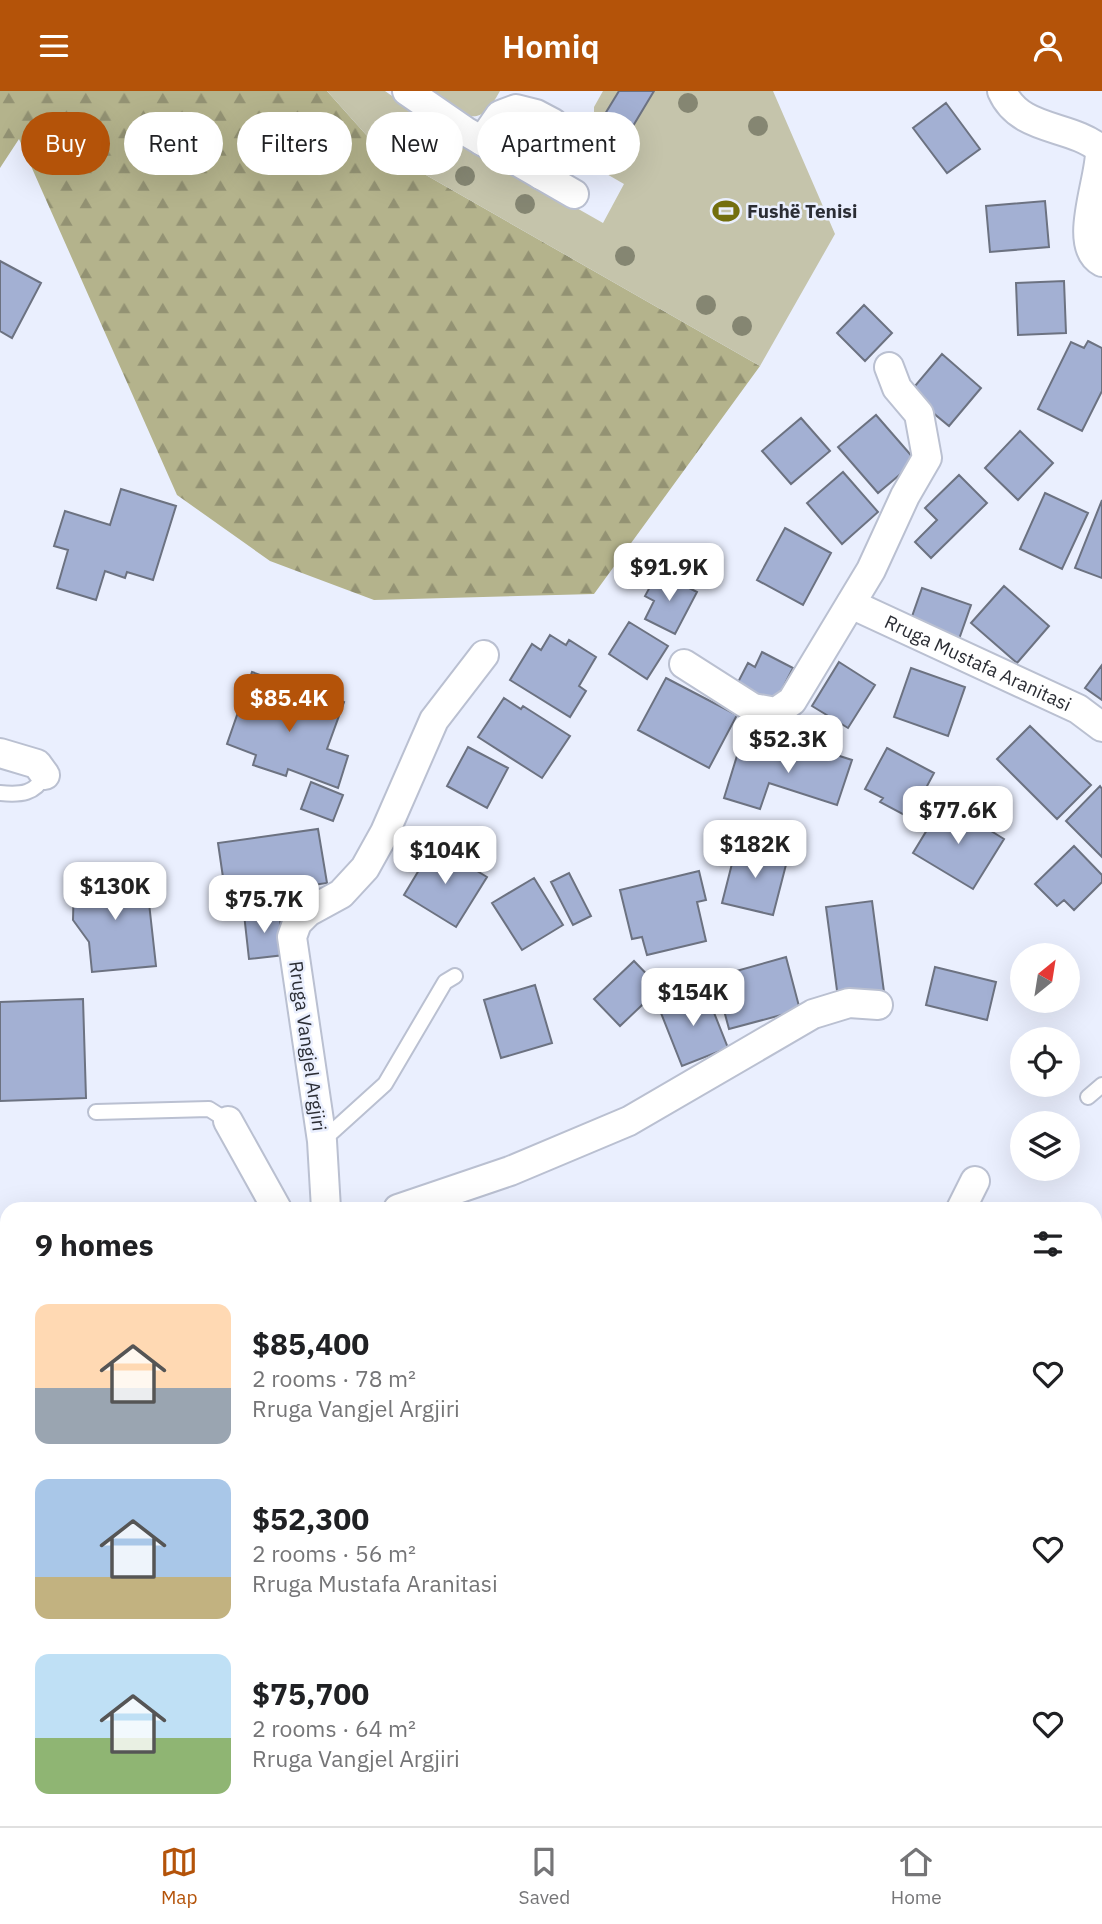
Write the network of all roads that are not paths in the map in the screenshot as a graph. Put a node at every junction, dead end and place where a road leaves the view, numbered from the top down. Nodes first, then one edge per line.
1 (407, 91) edge
2 (1002, 91) edge
3 (508, 112) edge
4 (528, 112) edge
5 (477, 138) edge
6 (541, 175) edge
7 (574, 194) dead end
8 (1102, 262) edge
9 (889, 367) dead end
10 (851, 604) junction
11 (484, 655) dead end
12 (684, 664) dead end
13 (1102, 727) edge
14 (0, 753) edge
15 (45, 775) joint
16 (0, 793) edge
17 (455, 976) dead end
18 (878, 1005) dead end
19 (1102, 1085) edge
20 (1088, 1097) dead end
21 (96, 1112) dead end
22 (228, 1121) joint
23 (322, 1141) junction
24 (975, 1181) dead end
25 (273, 1202) edge
26 (326, 1202) edge
27 (419, 1202) edge
28 (964, 1202) edge

1 - 5 street
2 - 8 street
3 - 4 street
6 - 7 street
9 - 10 street
10 - 12 street
10 - 13 street, Rruga Mustafa Aranitasi
11 - 23 street, Rruga Vangjel Argjiri
14 - 15 street
15 - 16 lane
17 - 23 lane
18 - 27 street
19 - 20 lane
21 - 22 lane
22 - 25 street
23 - 26 street, Rruga Vangjel Argjiri
24 - 28 street

